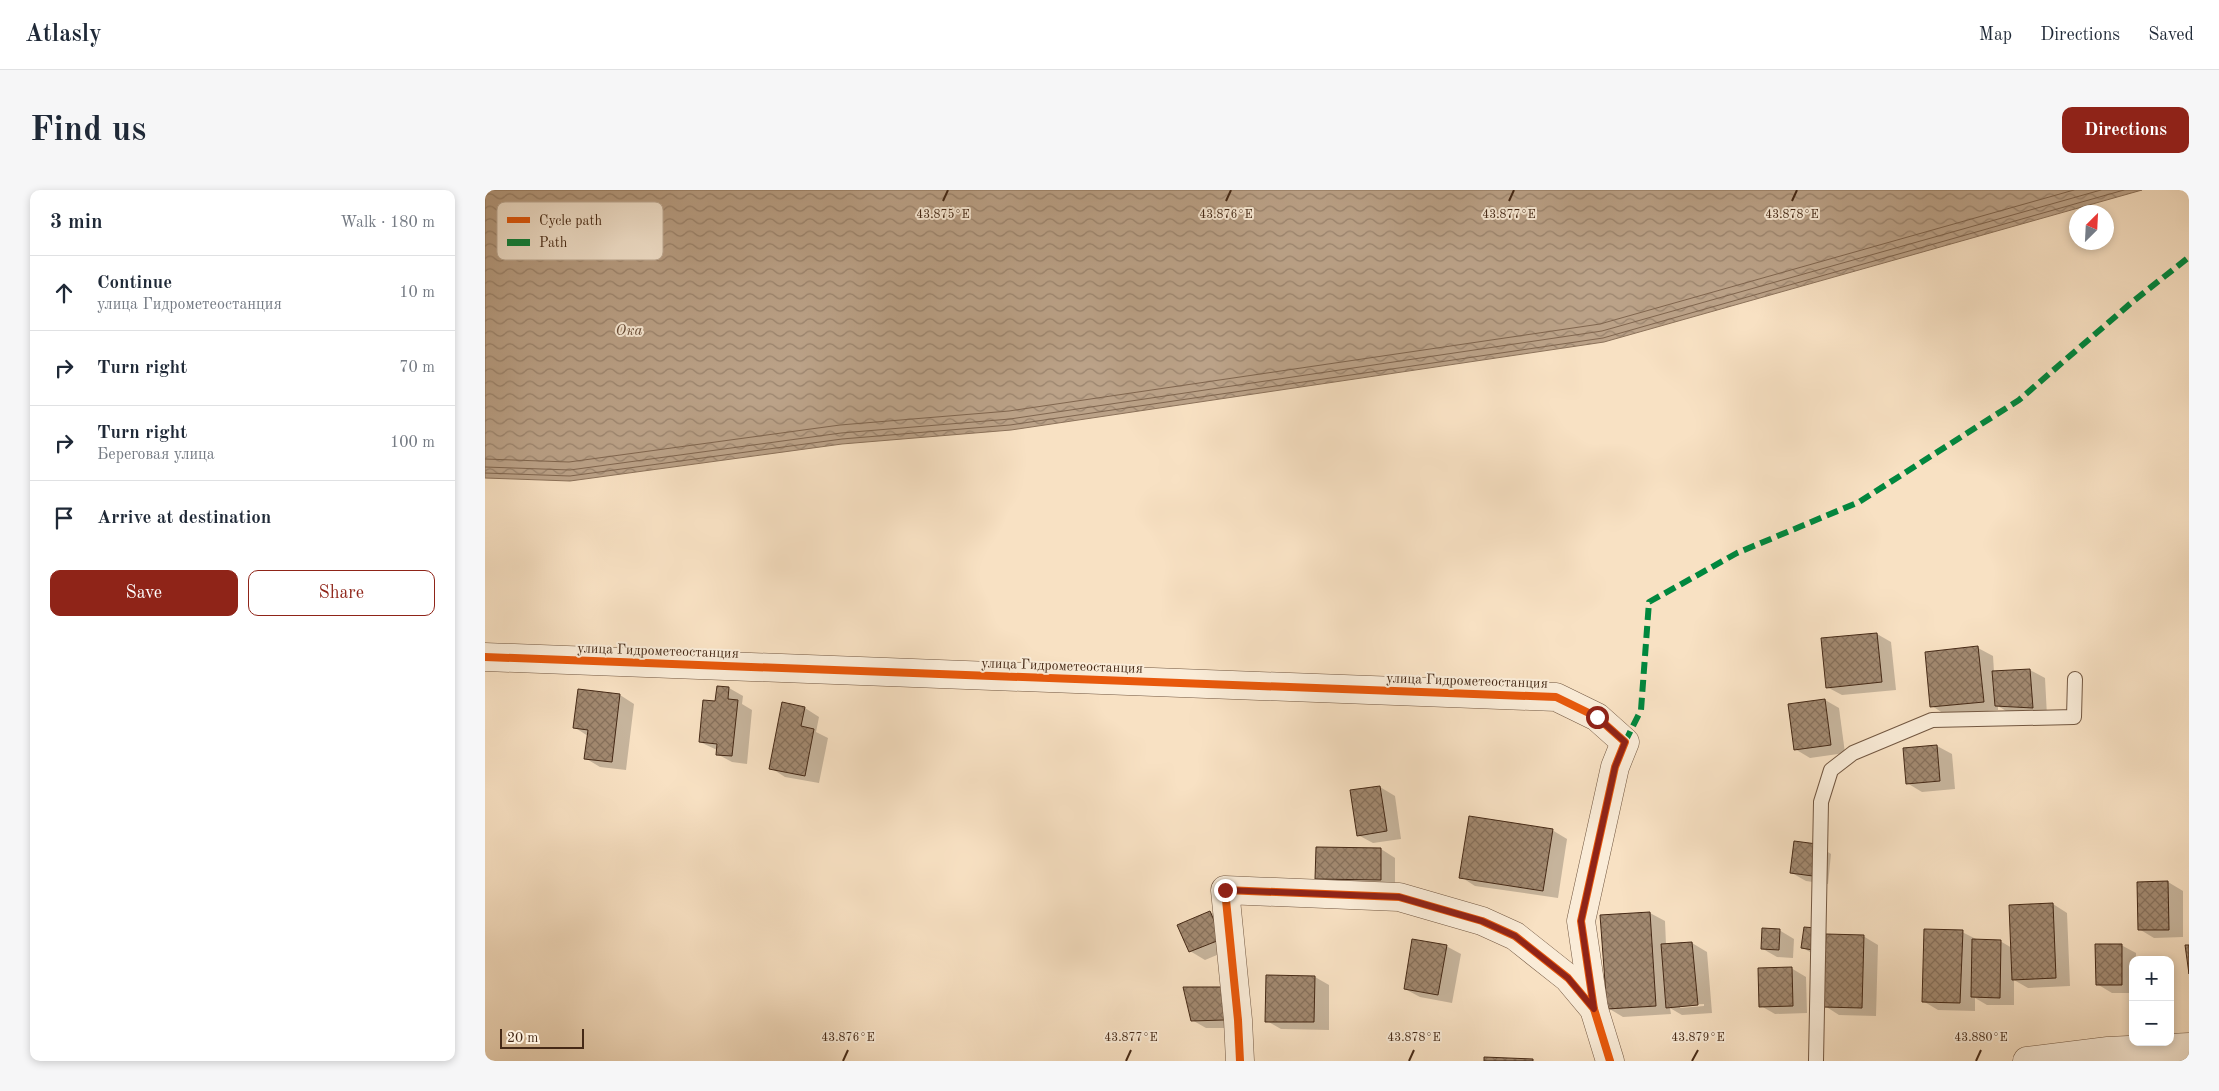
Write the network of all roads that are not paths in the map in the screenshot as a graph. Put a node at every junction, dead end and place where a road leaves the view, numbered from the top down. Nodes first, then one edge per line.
1 (485, 656) edge
2 (2075, 679) dead end
3 (1594, 1009) junction
4 (2189, 1047) edge
5 (1239, 1061) edge
6 (1610, 1061) edge
7 (1816, 1061) edge
8 (2027, 1061) edge

1 - 3 street, улица Гидрометеостанция
2 - 7 lane
3 - 5 street
3 - 6 street
4 - 8 street

